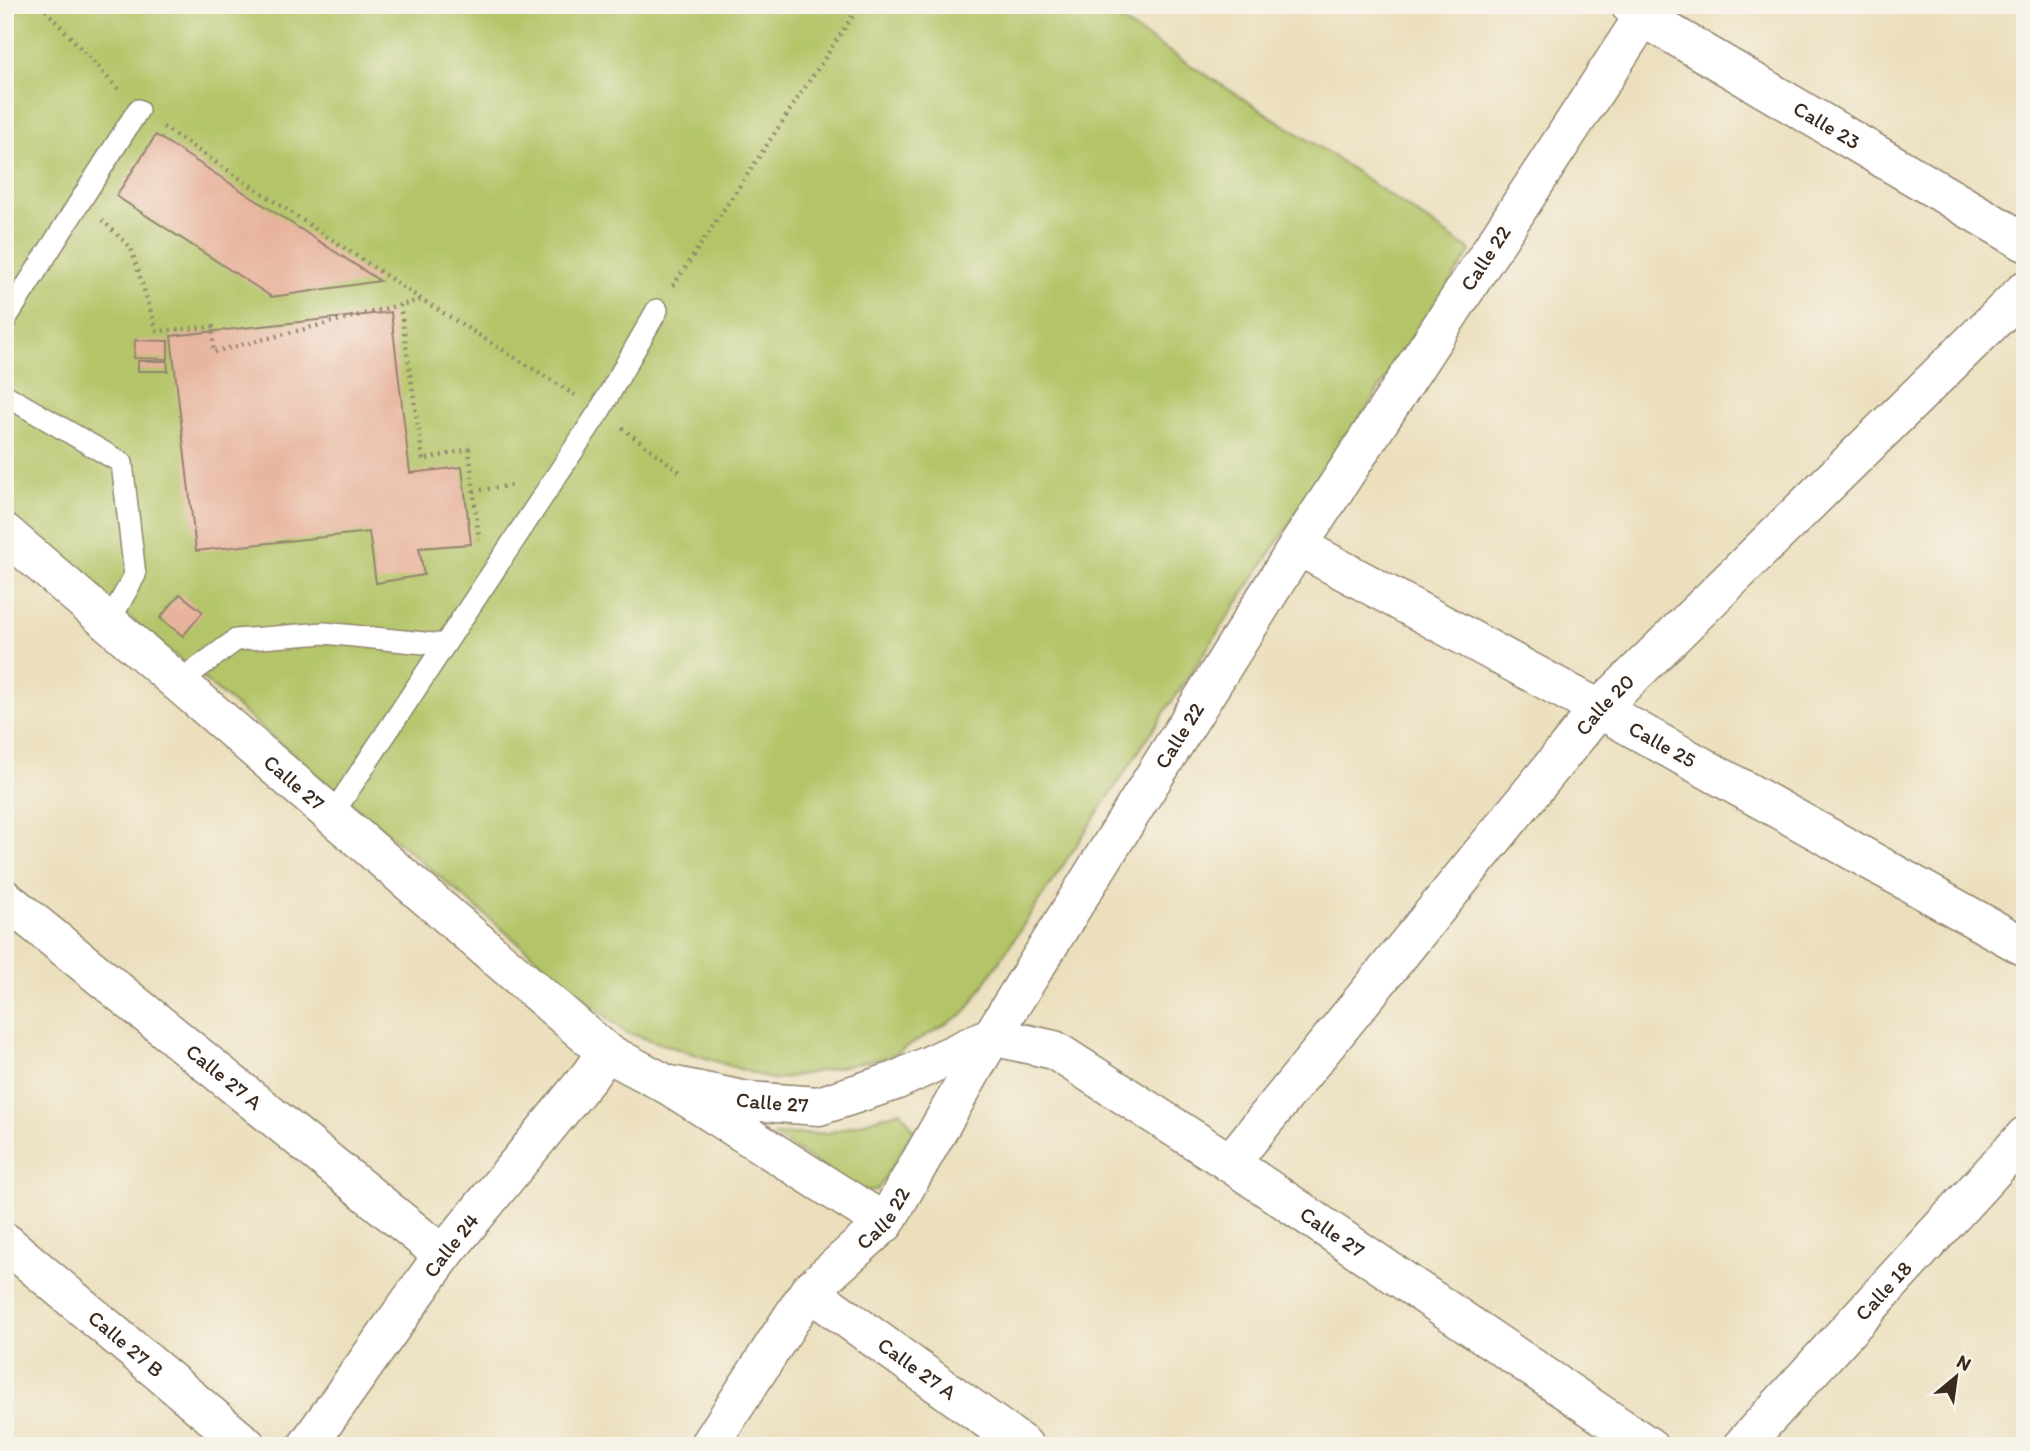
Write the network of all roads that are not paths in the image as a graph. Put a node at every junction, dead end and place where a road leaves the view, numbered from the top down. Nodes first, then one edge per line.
1 (1637, 11) edge
2 (138, 110) road end
3 (2025, 242) edge
4 (2025, 290) edge
5 (657, 310) road end
6 (5, 320) edge
7 (5, 395) edge
8 (5, 533) edge
9 (1298, 545) junction
10 (109, 622) junction
11 (444, 645) junction
12 (179, 682) junction
13 (1599, 709) junction
14 (332, 815) junction
15 (5, 899) edge
16 (2025, 947) edge
17 (992, 1036) junction
18 (606, 1052) junction
19 (666, 1084) junction
20 (2025, 1136) edge
21 (1230, 1163) junction
22 (885, 1223) junction
23 (5, 1242) edge
24 (443, 1255) junction
25 (809, 1291) junction
26 (247, 1446) edge
27 (307, 1446) edge
28 (709, 1446) edge
29 (1024, 1446) edge
30 (1648, 1446) edge
31 (1742, 1446) edge

1 - 3 street, Calle 23
1 - 9 street, Calle 22
2 - 6 lane
4 - 13 street, Calle 20
5 - 11 lane
7 - 10 lane
8 - 10 street, Calle 27
9 - 13 street, Calle 25
9 - 17 street, Calle 22
10 - 12 street, Calle 27
11 - 12 lane
11 - 14 lane
12 - 14 street, Calle 27
13 - 16 street, Calle 25
13 - 21 street, Calle 20
14 - 18 street, Calle 27
15 - 24 street, Calle 27 A
17 - 19 street, Calle 27
17 - 21 street, Calle 27
17 - 22 street, Calle 22
18 - 19 street, Calle 27
18 - 24 street, Calle 24
19 - 22 street
20 - 31 street, Calle 18
21 - 30 street, Calle 27
22 - 25 street, Calle 22
23 - 26 street, Calle 27 B
24 - 27 street, Calle 24
25 - 28 street, Calle 22
25 - 29 street, Calle 27 A

